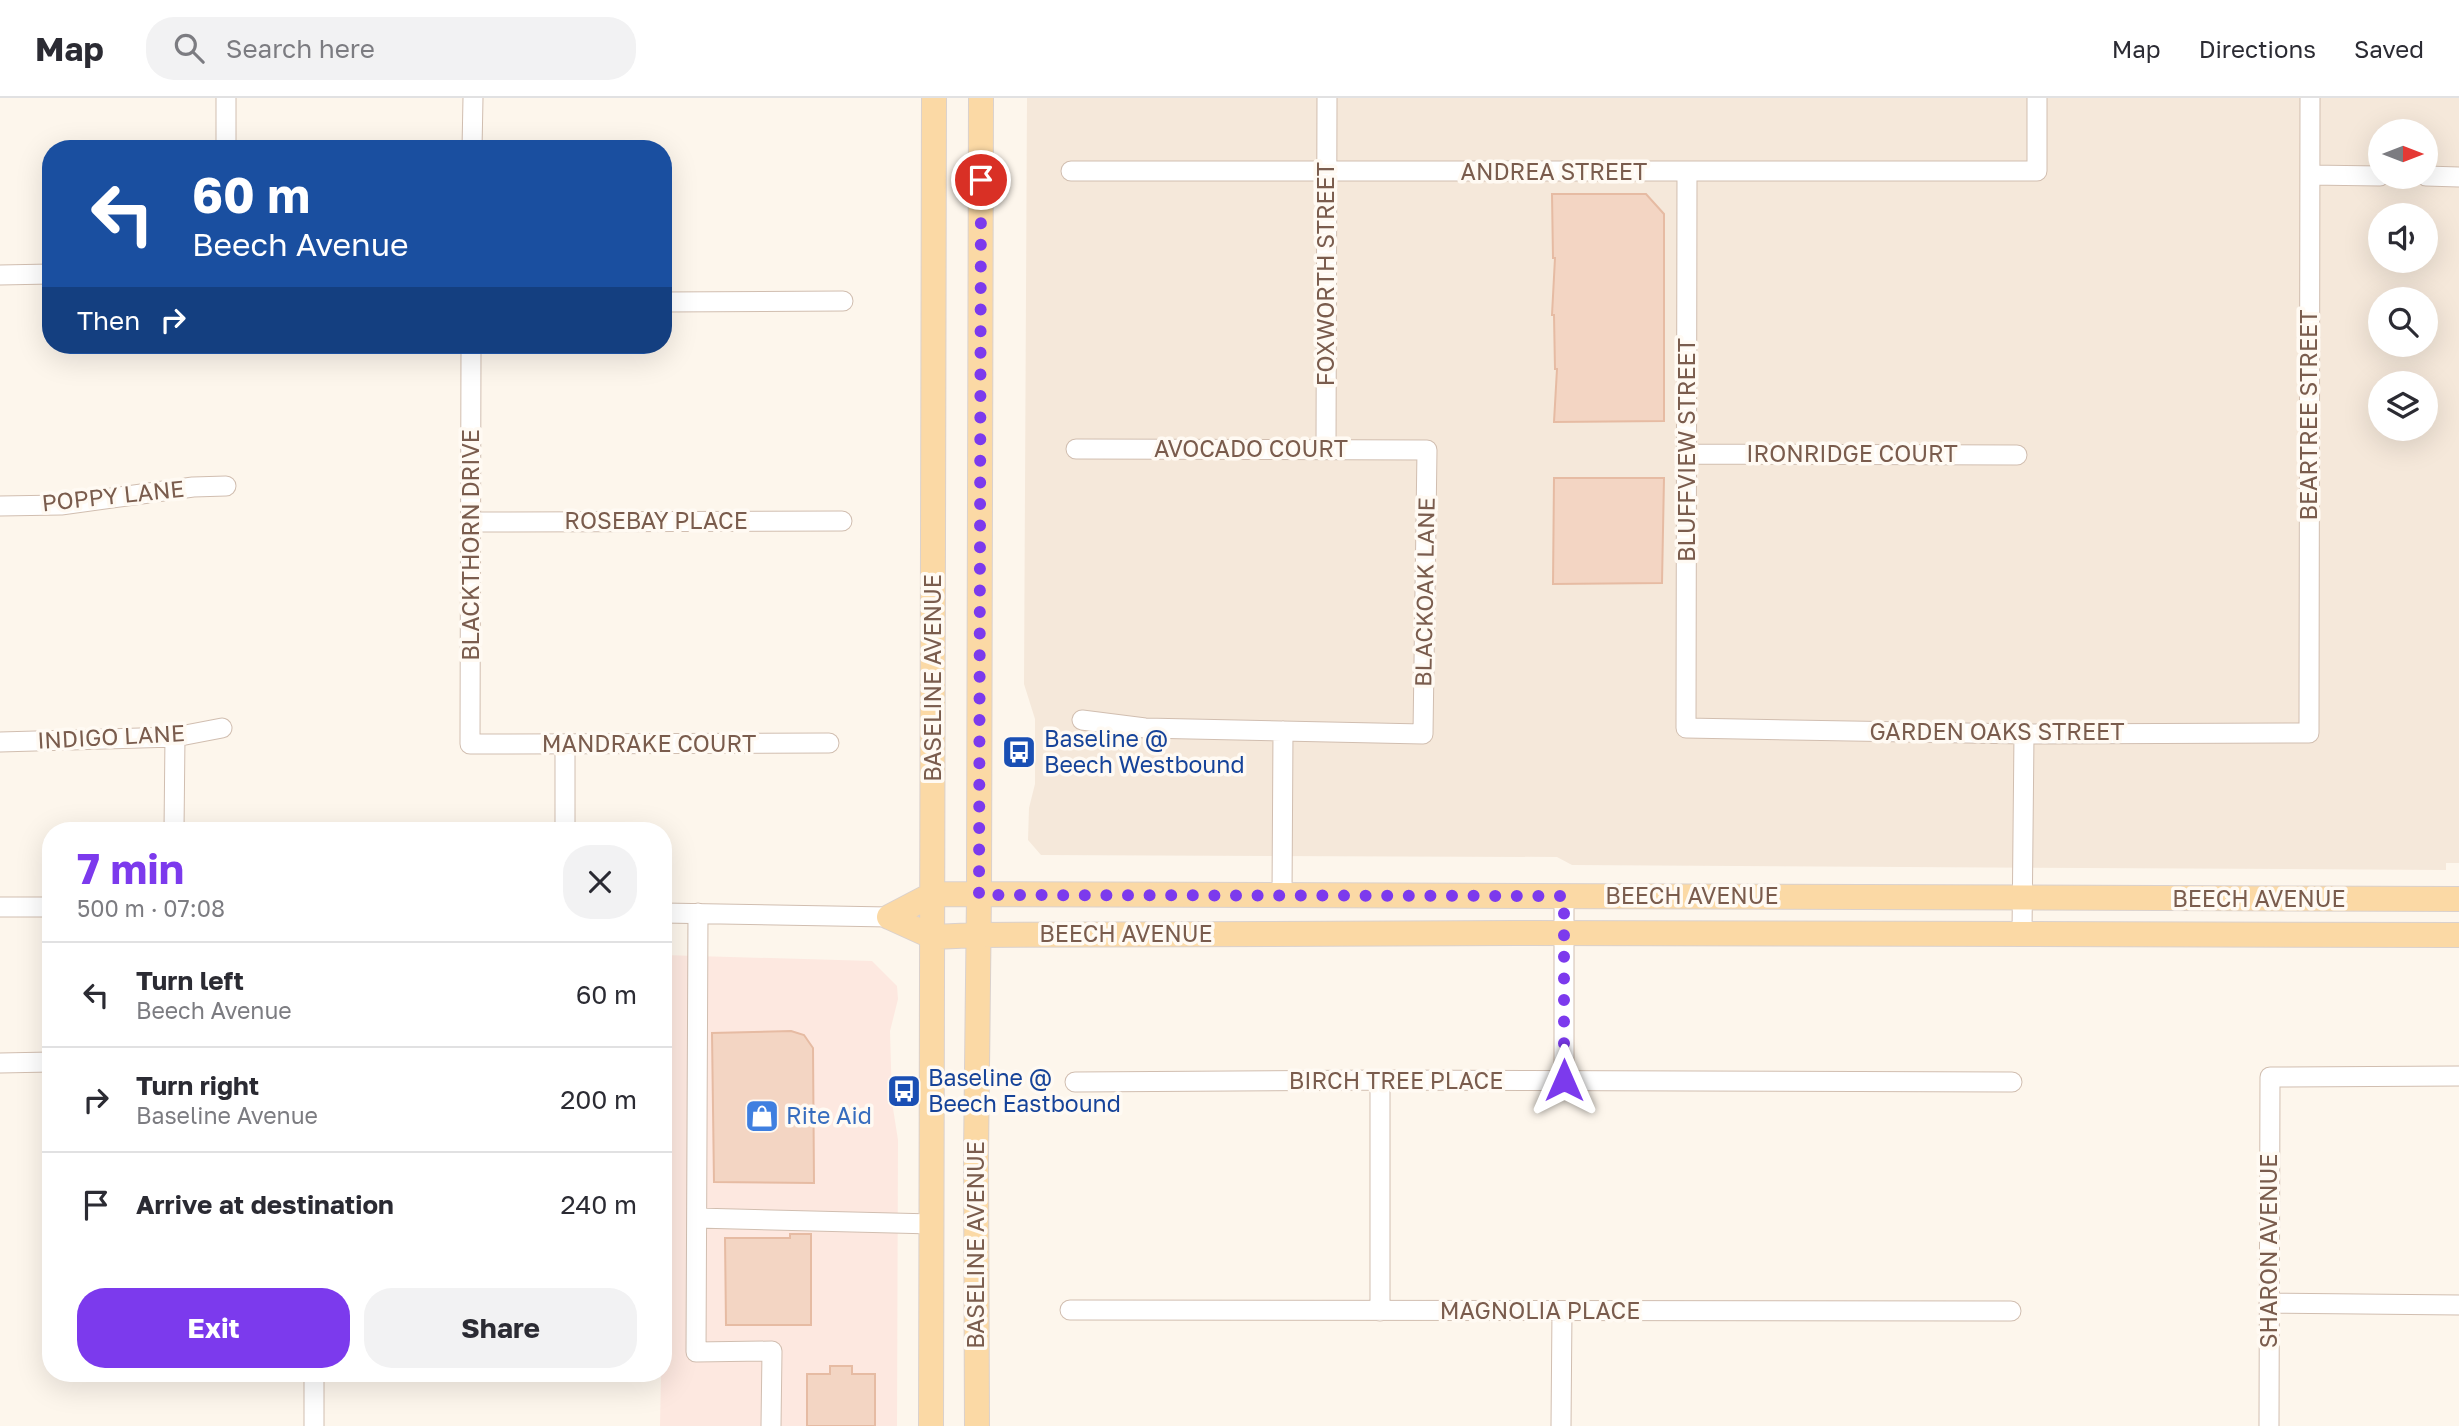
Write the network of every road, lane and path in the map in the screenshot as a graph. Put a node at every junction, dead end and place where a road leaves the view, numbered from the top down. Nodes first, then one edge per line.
1 (226, 98) edge
2 (472, 98) edge
3 (934, 98) edge
4 (981, 98) edge
5 (1327, 98) edge
6 (2037, 98) edge
7 (2309, 98) edge
8 (226, 140) edge
9 (472, 140) edge
10 (1071, 171) dead end
11 (1326, 172) junction
12 (1687, 172) junction
13 (2309, 175) junction
14 (2368, 176) edge
15 (2438, 176) edge
16 (2459, 177) edge
17 (42, 274) edge
18 (0, 275) edge
19 (843, 301) dead end
20 (672, 302) edge
21 (471, 354) edge
22 (1076, 449) dead end
23 (1326, 449) junction
24 (1427, 450) joint
25 (1687, 454) junction
26 (2018, 455) dead end
27 (226, 486) dead end
28 (0, 506) edge
29 (842, 521) dead end
30 (471, 522) junction
31 (1082, 720) dead end
32 (222, 728) dead end
33 (1686, 728) joint
34 (1283, 731) junction
35 (2309, 733) joint
36 (2024, 734) junction
37 (175, 737) junction
38 (0, 742) edge
39 (829, 743) dead end
40 (470, 744) joint
41 (565, 744) junction
42 (174, 822) edge
43 (565, 822) edge
44 (933, 894) junction
45 (979, 895) junction
46 (1282, 896) junction
47 (1564, 896) junction
48 (2022, 898) junction
49 (2459, 899) edge
50 (0, 907) edge
51 (42, 907) edge
52 (672, 913) edge
53 (698, 914) junction
54 (889, 917) junction
55 (1564, 934) junction
56 (2022, 934) junction
57 (978, 935) junction
58 (2459, 935) edge
59 (933, 937) junction
60 (42, 1062) edge
61 (0, 1063) edge
62 (2459, 1076) edge
63 (1380, 1080) junction
64 (1564, 1080) junction
65 (1074, 1082) dead end
66 (2012, 1082) dead end
67 (697, 1218) junction
68 (933, 1224) junction
69 (2269, 1303) junction
70 (2459, 1305) edge
71 (1070, 1310) dead end
72 (1380, 1311) junction
73 (1562, 1311) junction
74 (2011, 1311) dead end
75 (314, 1382) edge
76 (314, 1426) edge
77 (771, 1426) edge
78 (931, 1426) edge
79 (977, 1426) edge
80 (1561, 1426) edge
81 (2269, 1426) edge

1 - 8 street
2 - 9 street
3 - 44 main road, BASELINE AVENUE
4 - 45 main road, BASELINE AVENUE
5 - 11 street, FOXWORTH STREET
6 - 12 street, ANDREA STREET
7 - 13 street, BEARTREE STREET
10 - 11 street, ANDREA STREET
11 - 12 street, ANDREA STREET
11 - 23 street, FOXWORTH STREET
12 - 25 street, BLUFFVIEW STREET
13 - 14 street
13 - 35 street, BEARTREE STREET
15 - 16 street
17 - 18 street
19 - 20 street
21 - 30 street, BLACKTHORN DRIVE
22 - 23 street, AVOCADO COURT
23 - 24 street, AVOCADO COURT
24 - 34 street, BLACKOAK LANE
25 - 26 street, IRONRIDGE COURT
25 - 33 street, BLUFFVIEW STREET
27 - 28 street, POPPY LANE
29 - 30 street, ROSEBAY PLACE
30 - 40 street, BLACKTHORN DRIVE
31 - 34 street
32 - 37 street, INDIGO LANE
33 - 36 street, GARDEN OAKS STREET
34 - 46 street
35 - 36 street, GARDEN OAKS STREET
36 - 48 street
37 - 38 street, INDIGO LANE
37 - 42 street
39 - 41 street, MANDRAKE COURT
40 - 41 street, MANDRAKE COURT
41 - 43 street
44 - 45 main road, BEECH AVENUE
44 - 54 main road, BEECH AVENUE
44 - 59 main road, BASELINE AVENUE
45 - 46 main road, BEECH AVENUE
45 - 57 main road, BASELINE AVENUE
46 - 47 main road, BEECH AVENUE
47 - 48 main road, BEECH AVENUE
47 - 55 street
48 - 49 main road, BEECH AVENUE
48 - 56 street
50 - 51 street
52 - 53 street, BEECH AVENUE
53 - 54 street, BEECH AVENUE
53 - 67 street
54 - 59 main road, BEECH AVENUE
55 - 56 main road, BEECH AVENUE
55 - 57 main road, BEECH AVENUE
55 - 64 street
56 - 58 main road, BEECH AVENUE
57 - 59 main road, BEECH AVENUE
57 - 79 main road, BASELINE AVENUE
59 - 68 main road, BASELINE AVENUE
60 - 61 street
62 - 69 street, SHARON AVENUE
63 - 64 street, BIRCH TREE PLACE
63 - 65 street, BIRCH TREE PLACE
63 - 72 street
64 - 66 street, BIRCH TREE PLACE
67 - 68 street
67 - 77 street
68 - 78 main road, BASELINE AVENUE
69 - 70 street
69 - 81 street, SHARON AVENUE
71 - 72 street, MAGNOLIA PLACE
72 - 73 street, MAGNOLIA PLACE
73 - 74 street, MAGNOLIA PLACE
73 - 80 street
75 - 76 street

